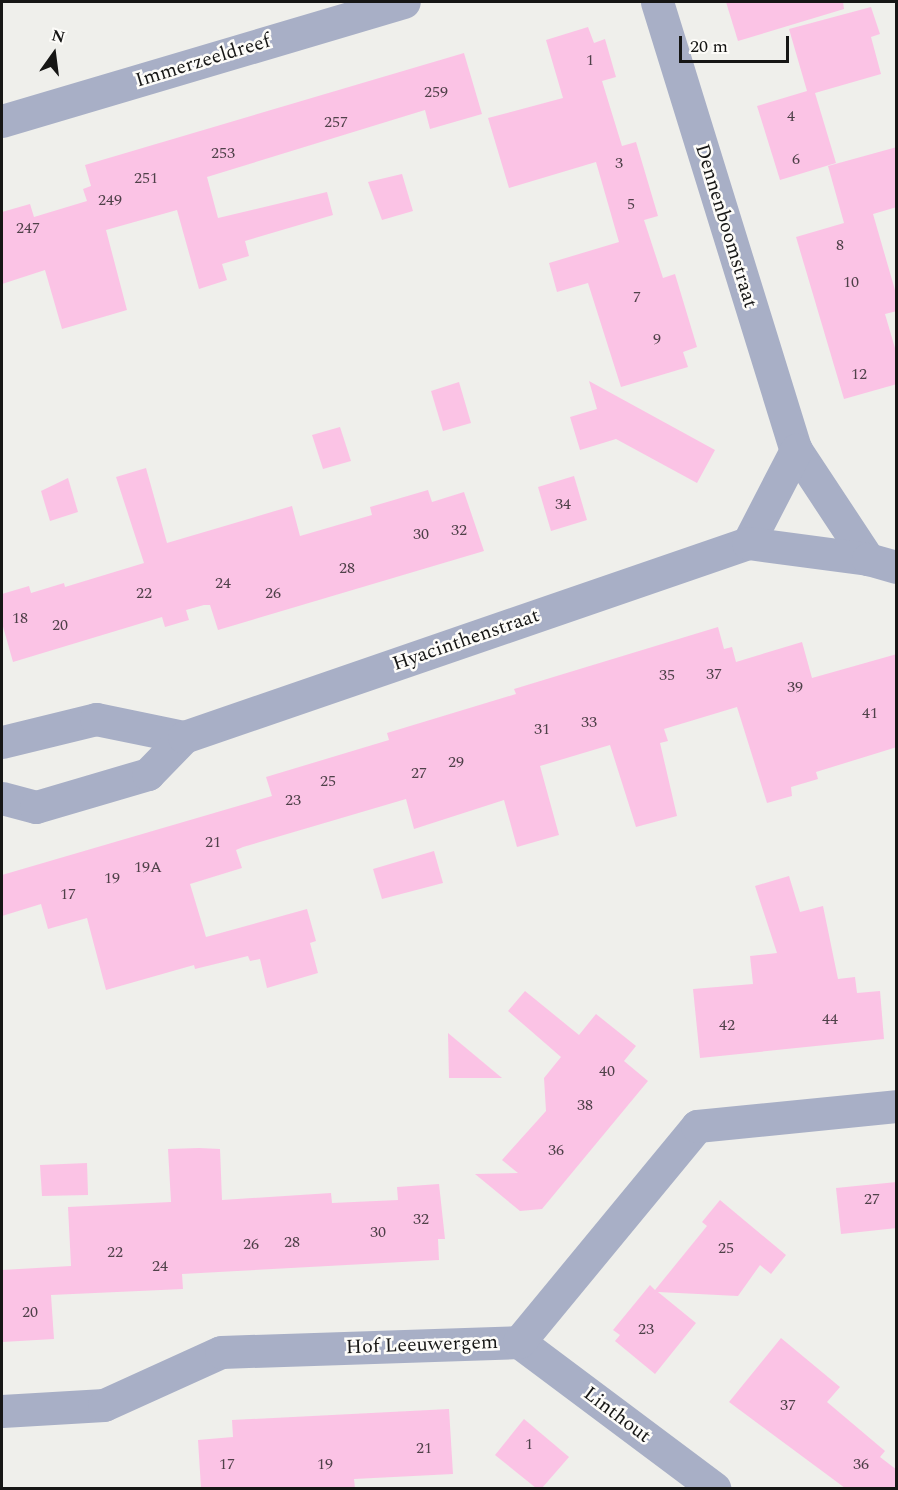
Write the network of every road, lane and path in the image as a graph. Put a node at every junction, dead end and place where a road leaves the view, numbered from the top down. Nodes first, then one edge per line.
1 (404, 2) edge
2 (657, 2) edge
3 (2, 121) edge
4 (796, 450) junction
5 (747, 543) junction
6 (882, 563) edge
7 (184, 737) junction
8 (2, 742) edge
9 (2, 798) edge
10 (897, 1106) edge
11 (519, 1342) junction
12 (2, 1411) edge
13 (714, 1488) edge

1 - 3 street, Immerzeeldreef
2 - 4 street, Dennenboomstraat
4 - 5 street
4 - 6 street, Hyacinthenstraat
5 - 6 street, Hyacinthenstraat
5 - 7 street, Hyacinthenstraat
7 - 8 street
7 - 9 street, Hyacinthenstraat
10 - 11 street, Hof Leeuwergem
11 - 12 street, Hof Leeuwergem
11 - 13 street, Linthout

